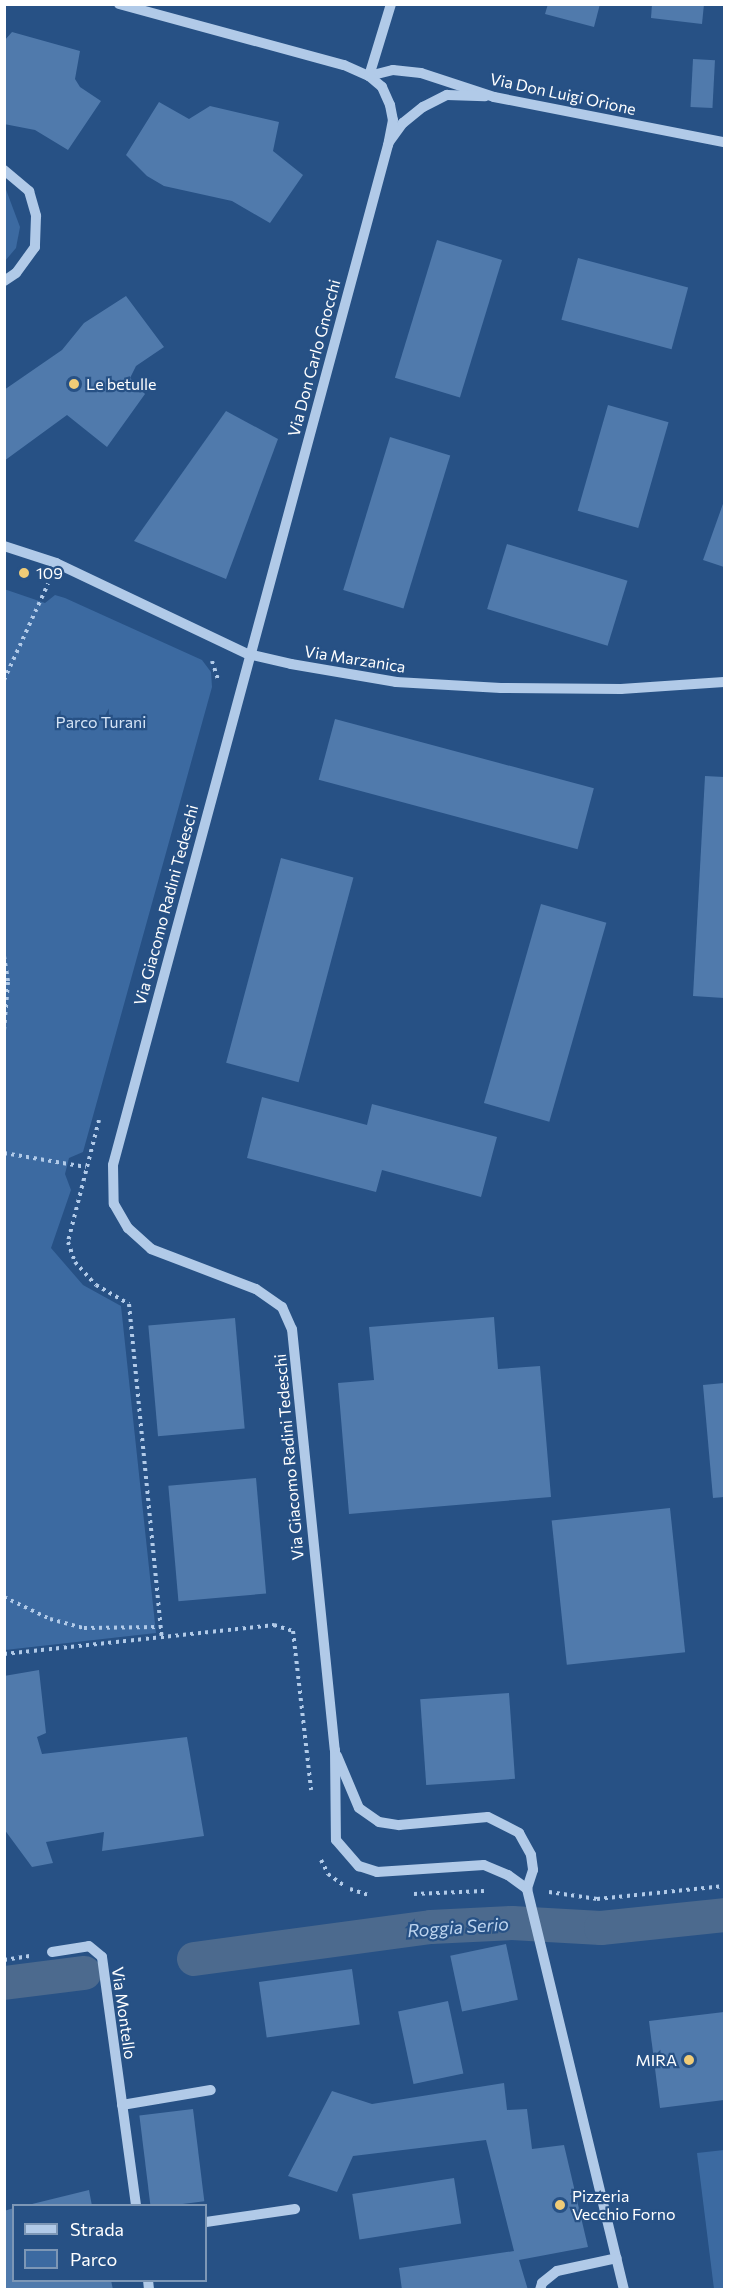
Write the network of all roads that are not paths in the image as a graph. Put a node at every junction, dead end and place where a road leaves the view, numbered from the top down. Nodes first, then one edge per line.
1 (119, 4) edge
2 (391, 4) edge
3 (369, 76) junction
4 (494, 97) junction
5 (724, 142) edge
6 (388, 145) junction
7 (4, 170) edge
8 (4, 281) edge
9 (4, 546) edge
10 (248, 654) junction
11 (724, 682) edge
12 (334, 1750) junction
13 (527, 1889) junction
14 (52, 1952) road end
15 (211, 2090) dead end
16 (122, 2105) junction
17 (136, 2204) edge
18 (295, 2209) dead end
19 (207, 2222) edge
20 (616, 2258) junction
21 (540, 2289) edge
22 (624, 2289) edge

1 - 3 street
2 - 3 street
3 - 4 street, Via Don Luigi Orione
3 - 6 street, Via Don Carlo Gnocchi
4 - 5 street, Via Don Luigi Orione
4 - 6 street
6 - 10 street, Via Don Carlo Gnocchi
7 - 8 street
9 - 10 street, Via Marzanica
10 - 11 street, Via Marzanica
10 - 12 street, Via Giacomo Radini Tedeschi
12 - 13 street, Via Giacomo Radini Tedeschi
12 - 13 street, Via Giacomo Radini Tedeschi
13 - 20 street
14 - 16 street, Via Montello
15 - 16 street
16 - 17 street, Via Montello
18 - 19 street
20 - 21 street
20 - 22 street

